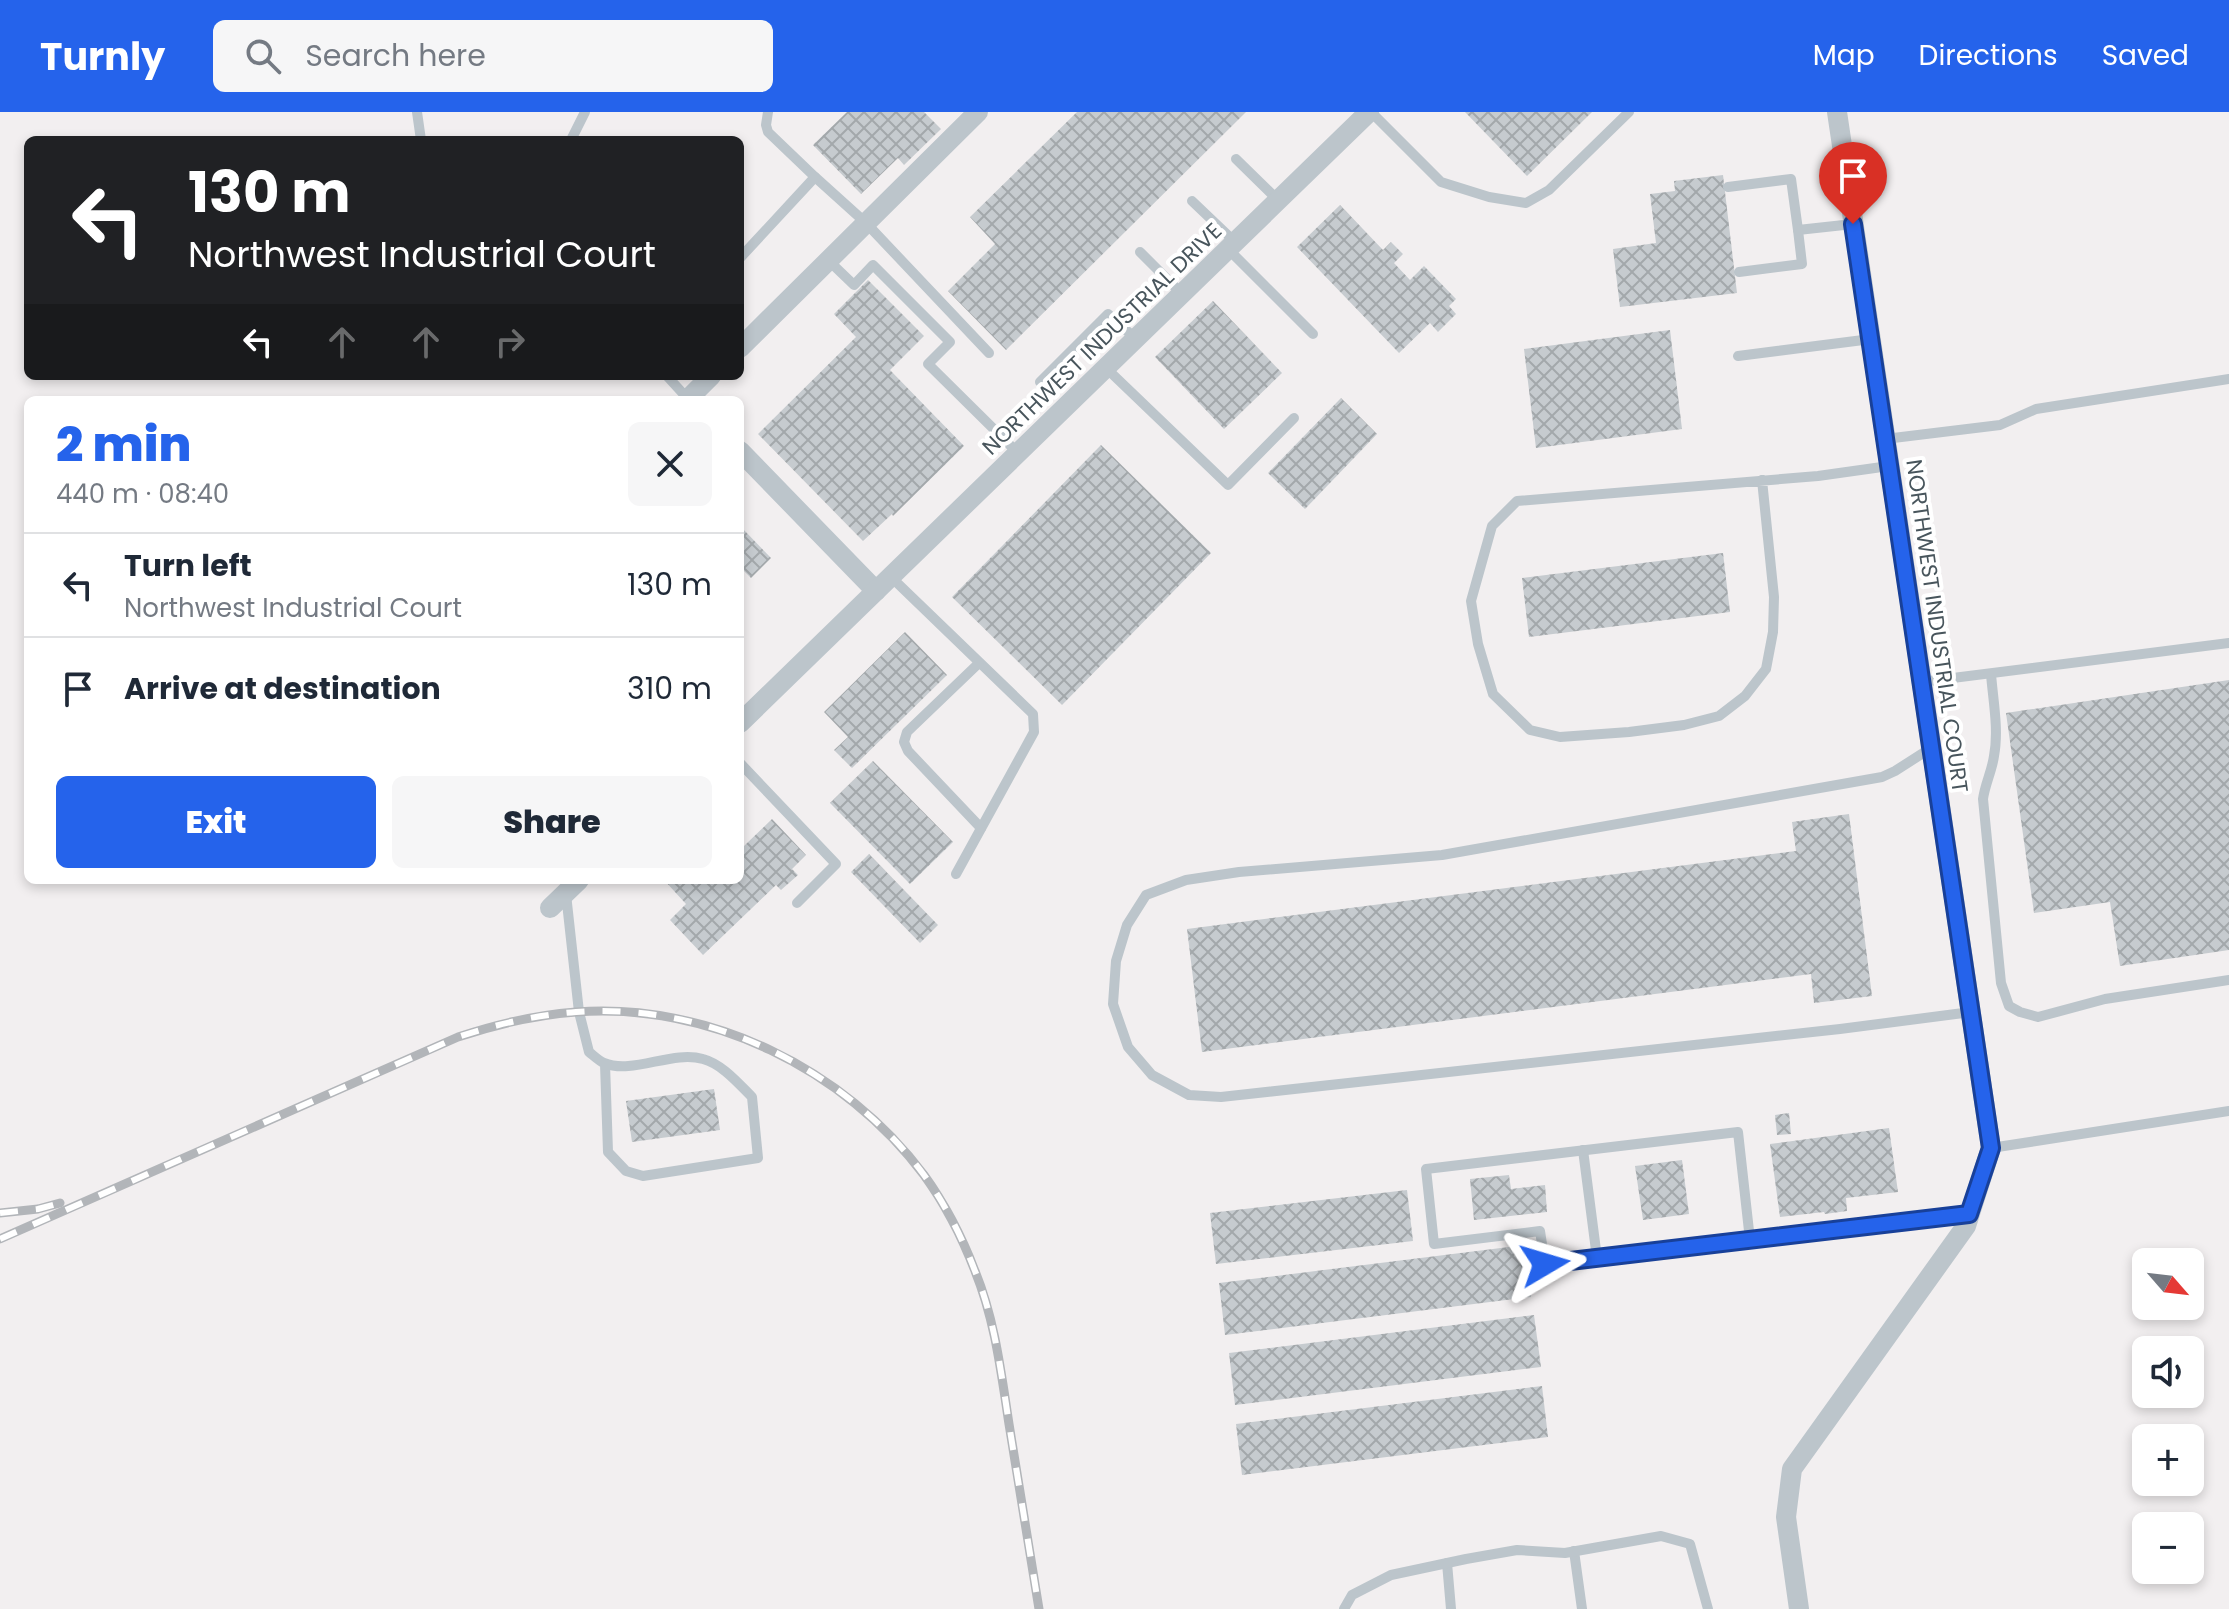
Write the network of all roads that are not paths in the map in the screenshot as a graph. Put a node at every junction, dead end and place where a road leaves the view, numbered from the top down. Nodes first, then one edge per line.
1 (417, 112) edge
2 (585, 112) edge
3 (768, 112) edge
4 (978, 112) edge
5 (1629, 112) edge
6 (1837, 112) edge
7 (1363, 114) edge
8 (420, 136) edge
9 (573, 136) edge
10 (1236, 159) dead end
11 (815, 177) junction
12 (1728, 187) dead end
13 (1278, 200) junction
14 (1192, 201) dead end
15 (866, 223) junction
16 (1853, 224) junction
17 (1798, 230) junction
18 (1231, 246) junction
19 (1140, 252) dead end
20 (744, 254) edge
21 (828, 260) junction
22 (1739, 272) dead end
23 (1182, 294) junction
24 (1313, 334) dead end
25 (1136, 339) junction
26 (1871, 339) junction
27 (744, 344) edge
28 (989, 353) dead end
29 (1738, 356) dead end
30 (1106, 368) junction
31 (2229, 379) edge
32 (670, 380) edge
33 (707, 380) edge
34 (1040, 382) dead end
35 (684, 396) edge
36 (692, 396) edge
37 (1294, 418) dead end
38 (1885, 439) junction
39 (1018, 453) junction
40 (744, 455) edge
41 (1889, 466) junction
42 (1762, 480) junction
43 (884, 584) junction
44 (2229, 643) edge
45 (979, 663) junction
46 (1991, 674) junction
47 (1921, 682) junction
48 (744, 719) edge
49 (1931, 748) junction
50 (744, 767) edge
51 (981, 828) junction
52 (956, 874) dead end
53 (573, 886) edge
54 (797, 903) dead end
55 (550, 908) dead end
56 (2229, 980) edge
57 (1971, 1012) junction
58 (605, 1064) junction
59 (2229, 1111) edge
60 (1991, 1148) junction
61 (1583, 1150) junction
62 (1969, 1214) junction
63 (1750, 1240) junction
64 (1597, 1258) junction
65 (1574, 1551) junction
66 (1447, 1563) junction
67 (1344, 1609) edge
68 (1451, 1609) edge
69 (1582, 1609) edge
70 (1708, 1609) edge
71 (1799, 1609) edge

1 - 8 lane
2 - 9 lane
3 - 11 lane
4 - 15 street
5 - 7 lane
6 - 16 street, NORTHWEST INDUSTRIAL COURT
7 - 13 street, NORTHWEST INDUSTRIAL DRIVE
10 - 13 lane
11 - 15 lane
11 - 20 lane
12 - 17 lane
13 - 18 street, NORTHWEST INDUSTRIAL DRIVE
14 - 18 lane
15 - 21 street
15 - 28 lane
16 - 17 lane
16 - 26 street, NORTHWEST INDUSTRIAL COURT
17 - 22 lane
18 - 23 street, NORTHWEST INDUSTRIAL DRIVE
18 - 24 lane
19 - 23 lane
21 - 27 street
21 - 39 lane
23 - 25 street, NORTHWEST INDUSTRIAL DRIVE
25 - 30 street, NORTHWEST INDUSTRIAL DRIVE
25 - 34 lane
26 - 29 lane
26 - 38 street, NORTHWEST INDUSTRIAL COURT
30 - 37 lane
30 - 39 street, NORTHWEST INDUSTRIAL DRIVE
31 - 38 lane
32 - 35 lane
33 - 36 street
38 - 41 street, NORTHWEST INDUSTRIAL COURT
39 - 43 street, NORTHWEST INDUSTRIAL DRIVE
40 - 43 street
41 - 42 lane
41 - 47 street, NORTHWEST INDUSTRIAL COURT
42 - 42 lane
43 - 45 lane
43 - 48 street, NORTHWEST INDUSTRIAL DRIVE
44 - 46 lane
45 - 51 lane
45 - 51 lane
46 - 47 lane
46 - 56 lane
47 - 49 street, NORTHWEST INDUSTRIAL COURT
49 - 57 street, NORTHWEST INDUSTRIAL COURT
49 - 57 lane
50 - 54 lane
51 - 52 lane
53 - 55 street
53 - 58 lane
57 - 60 street, NORTHWEST INDUSTRIAL COURT
58 - 58 lane
59 - 60 lane
60 - 62 street, NORTHWEST INDUSTRIAL COURT
61 - 63 lane
61 - 64 lane
61 - 64 lane
62 - 63 lane
62 - 71 street, NORTHWEST INDUSTRIAL COURT
63 - 64 lane
65 - 66 lane
65 - 69 lane
65 - 70 lane
66 - 67 lane
66 - 68 lane

